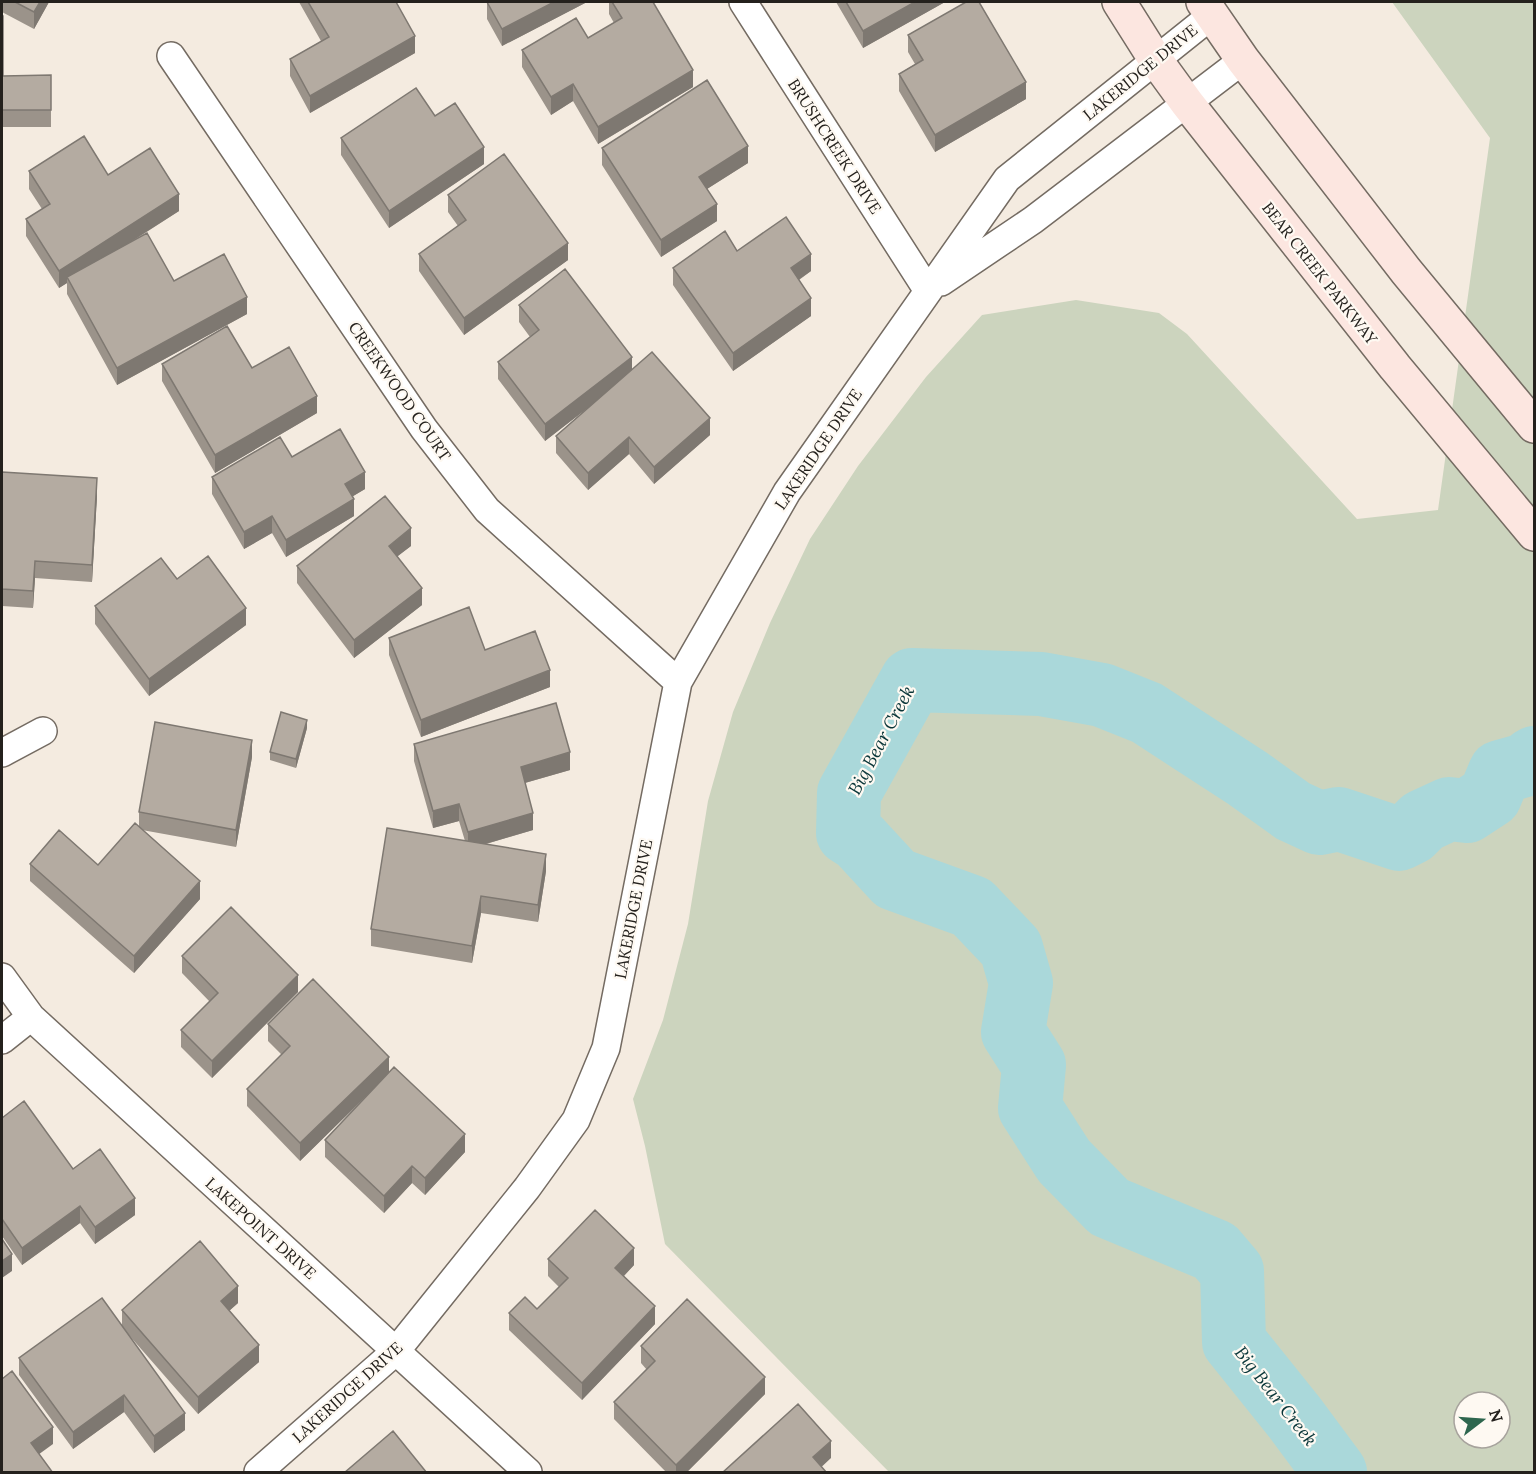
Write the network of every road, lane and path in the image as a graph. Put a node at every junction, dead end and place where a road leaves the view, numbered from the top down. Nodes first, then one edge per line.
1 (743, 2) edge
2 (1119, 2) edge
3 (1207, 8) edge
4 (171, 56) dead end
5 (1155, 59) junction
6 (1243, 60) junction
7 (1187, 103) junction
8 (928, 291) junction
9 (1534, 426) edge
10 (1534, 534) edge
11 (678, 682) junction
12 (43, 731) dead end
13 (2, 753) edge
14 (2, 977) edge
15 (31, 1017) junction
16 (2, 1040) edge
17 (396, 1351) junction
18 (258, 1473) edge
19 (528, 1473) edge

1 - 8 street, BRUSHCREEK DRIVE
2 - 5 main road, BEAR CREEK PARKWAY
3 - 5 street, LAKERIDGE DRIVE
3 - 6 main road
4 - 11 street, CREEKWOOD COURT
5 - 7 main road, BEAR CREEK PARKWAY
5 - 8 street, LAKERIDGE DRIVE
6 - 7 street, LAKERIDGE DRIVE
6 - 9 main road
7 - 8 street, LAKERIDGE DRIVE
7 - 10 main road, BEAR CREEK PARKWAY
8 - 11 street, LAKERIDGE DRIVE
11 - 17 street, LAKERIDGE DRIVE
12 - 13 street
14 - 15 street, LAKEPOINT DRIVE
15 - 16 street
15 - 17 street, LAKEPOINT DRIVE
17 - 18 street, LAKERIDGE DRIVE
17 - 19 street, LAKEPOINT DRIVE

